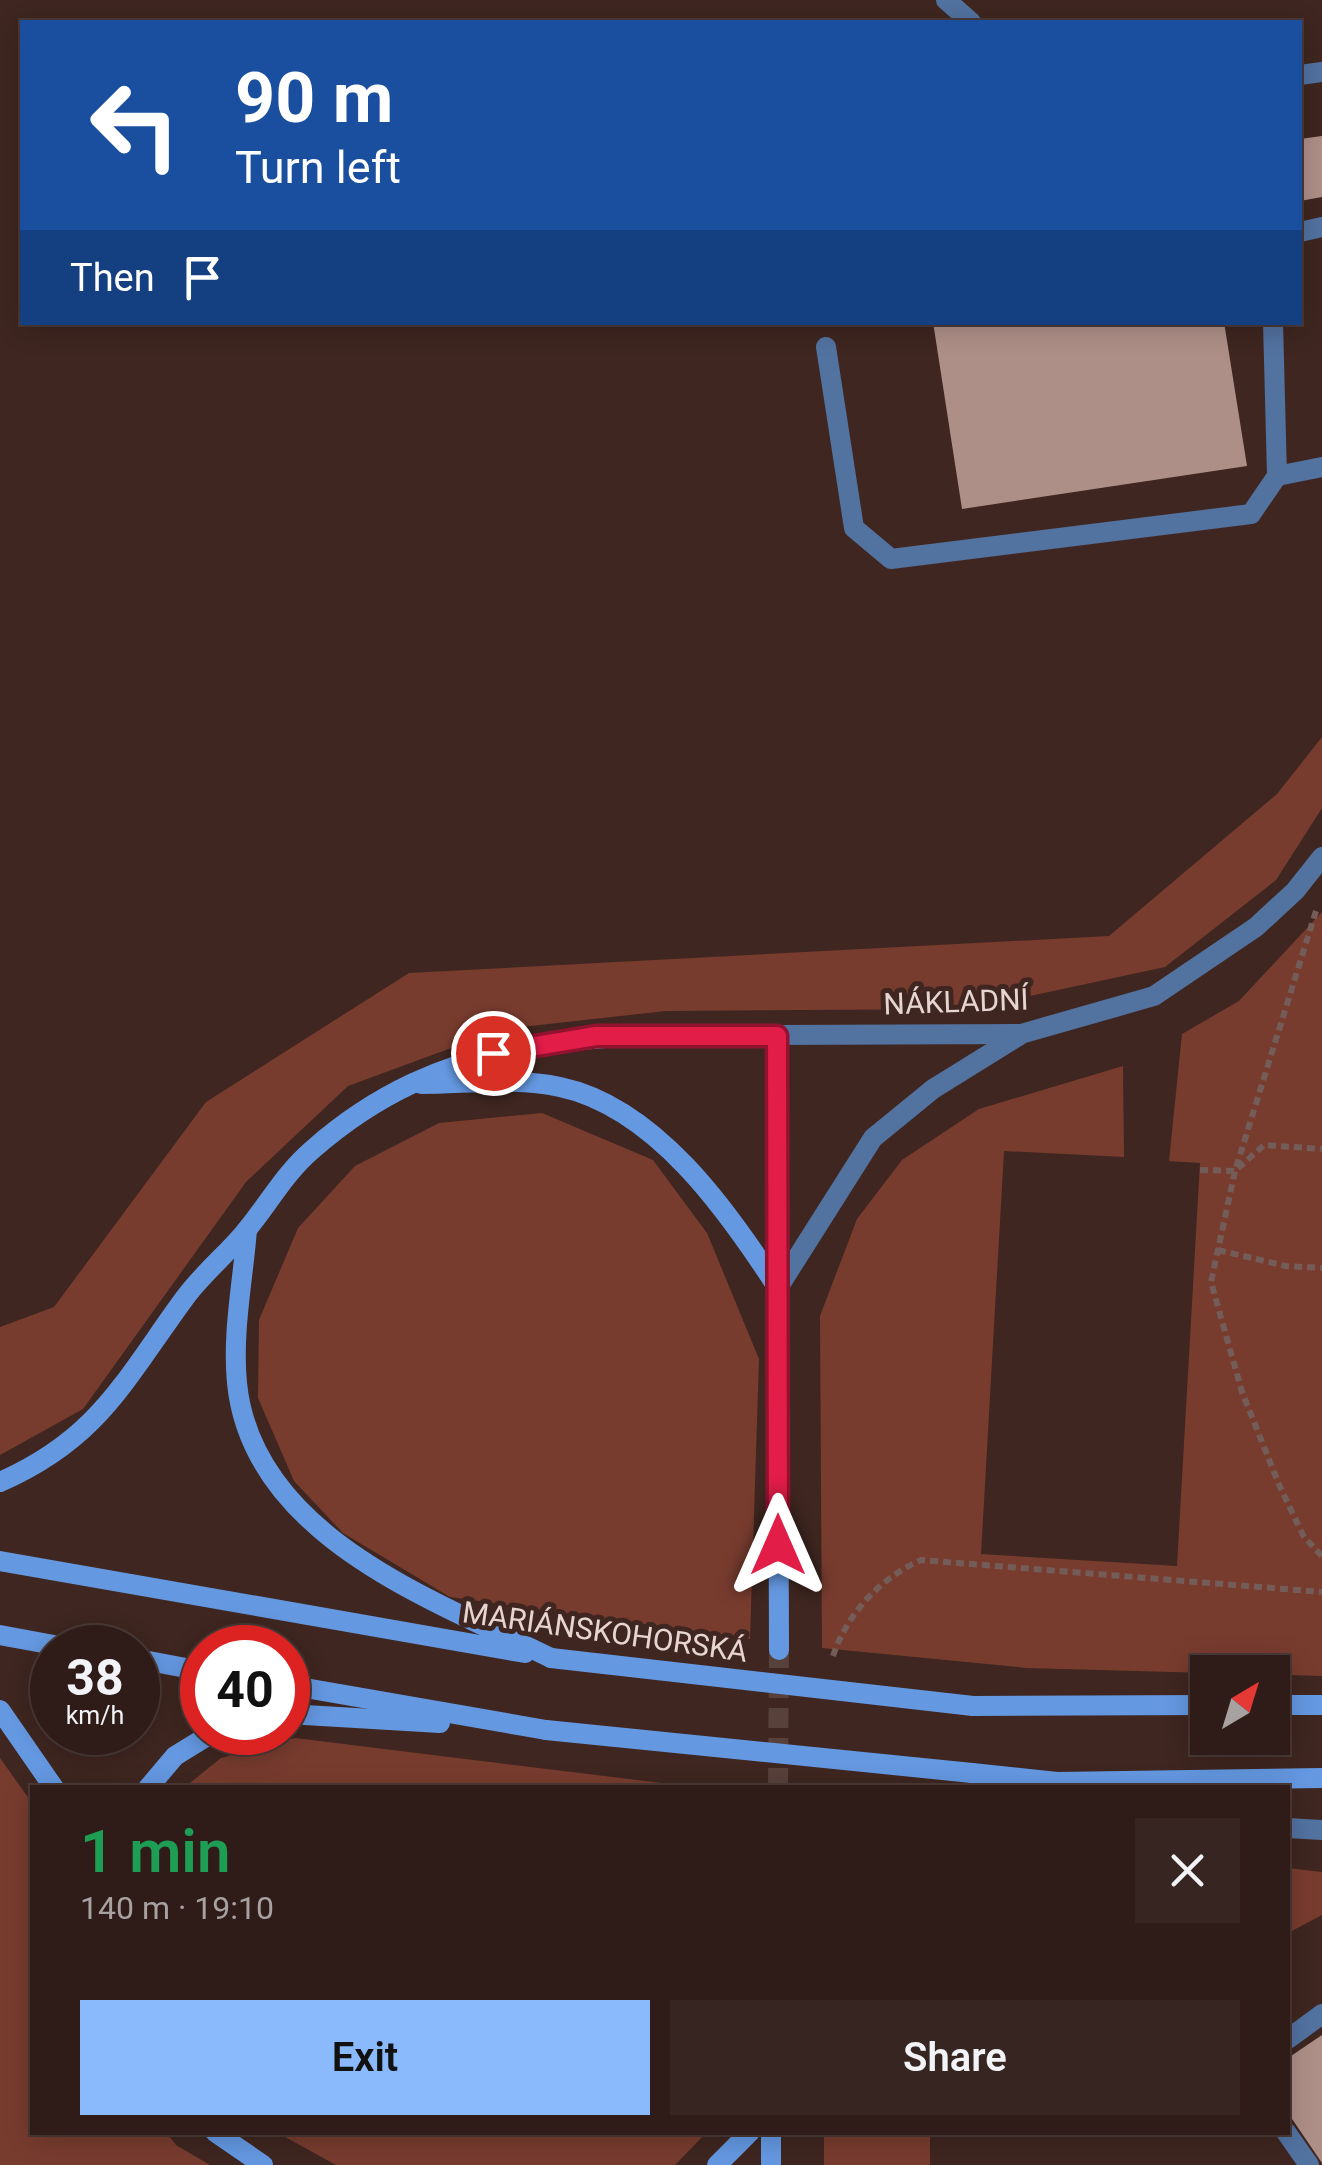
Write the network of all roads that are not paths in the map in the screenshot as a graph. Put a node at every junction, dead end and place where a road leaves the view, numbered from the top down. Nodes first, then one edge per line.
1 (946, 0) edge
2 (969, 20) edge
3 (1274, 325) edge
4 (826, 347) dead end
5 (1322, 468) edge
6 (1277, 476) junction
7 (1322, 857) edge
8 (1022, 1034) junction
9 (777, 1036) junction
10 (414, 1084) junction
11 (247, 1230) junction
12 (778, 1288) junction
13 (0, 1482) edge
14 (0, 1561) edge
15 (0, 1635) edge
16 (30, 1641) edge
17 (779, 1650) tunnel mouth
18 (552, 1658) junction
19 (310, 1689) edge
20 (1190, 1705) edge
21 (1290, 1705) edge
22 (1322, 1705) edge
23 (0, 1710) edge
24 (310, 1715) edge
25 (546, 1730) junction
26 (180, 1753) edge
27 (1322, 1778) edge
28 (52, 1785) edge
29 (151, 1785) edge
30 (1066, 1785) edge
31 (1290, 1828) edge
32 (1322, 1830) edge
33 (1322, 2014) edge
34 (1290, 2038) edge
35 (219, 2135) edge
36 (747, 2135) edge
37 (771, 2135) edge
38 (1288, 2135) edge
39 (263, 2165) edge
40 (717, 2165) edge
41 (771, 2165) edge
42 (1309, 2165) edge

1 - 2 street
3 - 6 street
4 - 6 street
5 - 6 street
7 - 8 street, NÁKLADNÍ
8 - 9 street, NÁKLADNÍ
8 - 12 street
9 - 10 main road
9 - 12 main road
10 - 11 main road
10 - 12 main road
11 - 13 main road
11 - 18 main road
12 - 17 main road
14 - 18 main road, MARIÁNSKOHORSKÁ
15 - 16 main road
18 - 20 main road, MARIÁNSKOHORSKÁ, bridge
19 - 25 main road
21 - 22 main road
23 - 28 main road
24 - 25 main road
25 - 30 main road, bridge
26 - 29 main road
27 - 30 main road
31 - 32 street
33 - 34 street
35 - 39 main road
36 - 40 main road
37 - 41 main road
38 - 42 street

